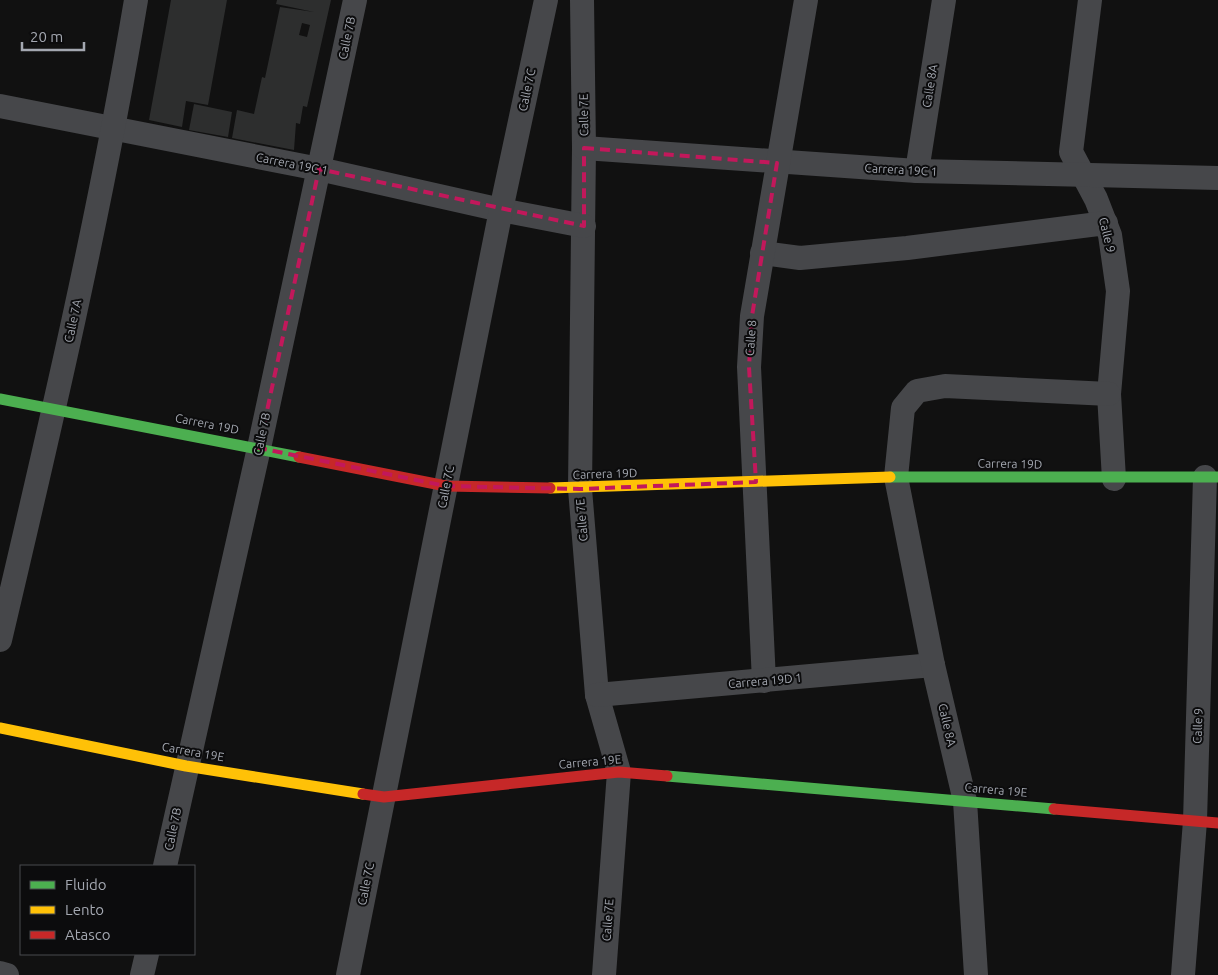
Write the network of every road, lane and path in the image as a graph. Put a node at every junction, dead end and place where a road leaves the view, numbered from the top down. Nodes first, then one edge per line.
1 (136, 0) edge
2 (355, 0) edge
3 (546, 0) edge
4 (582, 0) edge
5 (806, 0) edge
6 (944, 0) edge
7 (1090, 0) edge
8 (0, 106) edge
9 (114, 130) junction
10 (584, 148) junction
11 (777, 163) junction
12 (319, 169) junction
13 (917, 172) junction
14 (1084, 174) junction
15 (1218, 178) edge
16 (501, 210) junction
17 (1106, 223) junction
18 (584, 226) junction
19 (762, 253) junction
20 (1109, 394) junction
21 (0, 399) edge
22 (55, 409) junction
23 (259, 448) junction
24 (896, 477) junction
25 (1211, 477) edge
26 (1114, 479) junction
27 (756, 482) junction
28 (446, 486) junction
29 (580, 489) junction
30 (0, 640) edge
31 (933, 665) junction
32 (764, 681) junction
33 (597, 695) junction
34 (0, 728) edge
35 (186, 766) junction
36 (619, 772) junction
37 (384, 797) junction
38 (964, 801) junction
39 (1195, 821) junction
40 (1218, 823) edge
41 (165, 865) edge
42 (147, 955) edge
43 (0, 973) edge
44 (7, 975) edge
45 (142, 975) edge
46 (348, 975) edge
47 (604, 975) edge
48 (976, 975) edge
49 (1183, 975) edge

1 - 9 street, Calle 7A
2 - 12 street, Calle 7B
3 - 16 street, Calle 7C
4 - 10 street, Calle 7E
5 - 11 street, Calle 8
6 - 13 street, Calle 8A
7 - 14 street, Calle 9
8 - 9 street, Carrera 19C 1
9 - 12 street, Carrera 19C 1
9 - 22 street, Calle 7A
10 - 11 street, Carrera 19C 1
10 - 18 street, Calle 7E
11 - 13 street, Carrera 19C 1
11 - 19 street, Calle 8
12 - 16 street, Carrera 19C 1
12 - 23 street, Calle 7B
13 - 14 street, Carrera 19C 1
14 - 15 street, Carrera 19C 1
14 - 17 street, Calle 9
16 - 18 street, Carrera 19C 1
16 - 28 street, Calle 7C
17 - 19 street
17 - 20 street, Calle 9
18 - 29 street, Calle 7E
19 - 27 street, Calle 8
20 - 24 street, Calle 8A
20 - 26 street, Calle 9
21 - 22 street, Carrera 19D
22 - 23 street, Carrera 19D
22 - 30 street, Calle 7A
23 - 28 street, Carrera 19D
23 - 35 street, Calle 7B
24 - 26 street, Carrera 19D
24 - 27 street, Carrera 19D
24 - 31 street, Calle 8A
25 - 26 street, Carrera 19D
25 - 39 street, Calle 9
27 - 29 street, Carrera 19D
27 - 32 street, Calle 8
28 - 29 street, Carrera 19D
28 - 37 street, Calle 7C
29 - 33 street, Calle 7E
31 - 32 street, Carrera 19D 1
31 - 38 street, Calle 8A
32 - 33 street, Carrera 19D 1
33 - 36 street, Calle 7E
34 - 35 street, Carrera 19E
35 - 37 street, Carrera 19E
35 - 41 street, Calle 7B
36 - 37 street, Carrera 19E
36 - 38 street, Carrera 19E
36 - 47 street, Calle 7E
37 - 46 street, Calle 7C
38 - 39 street, Carrera 19E
38 - 48 street, Calle 8A
39 - 40 street, Carrera 19E
39 - 49 street, Calle 9
42 - 45 street
43 - 44 street

